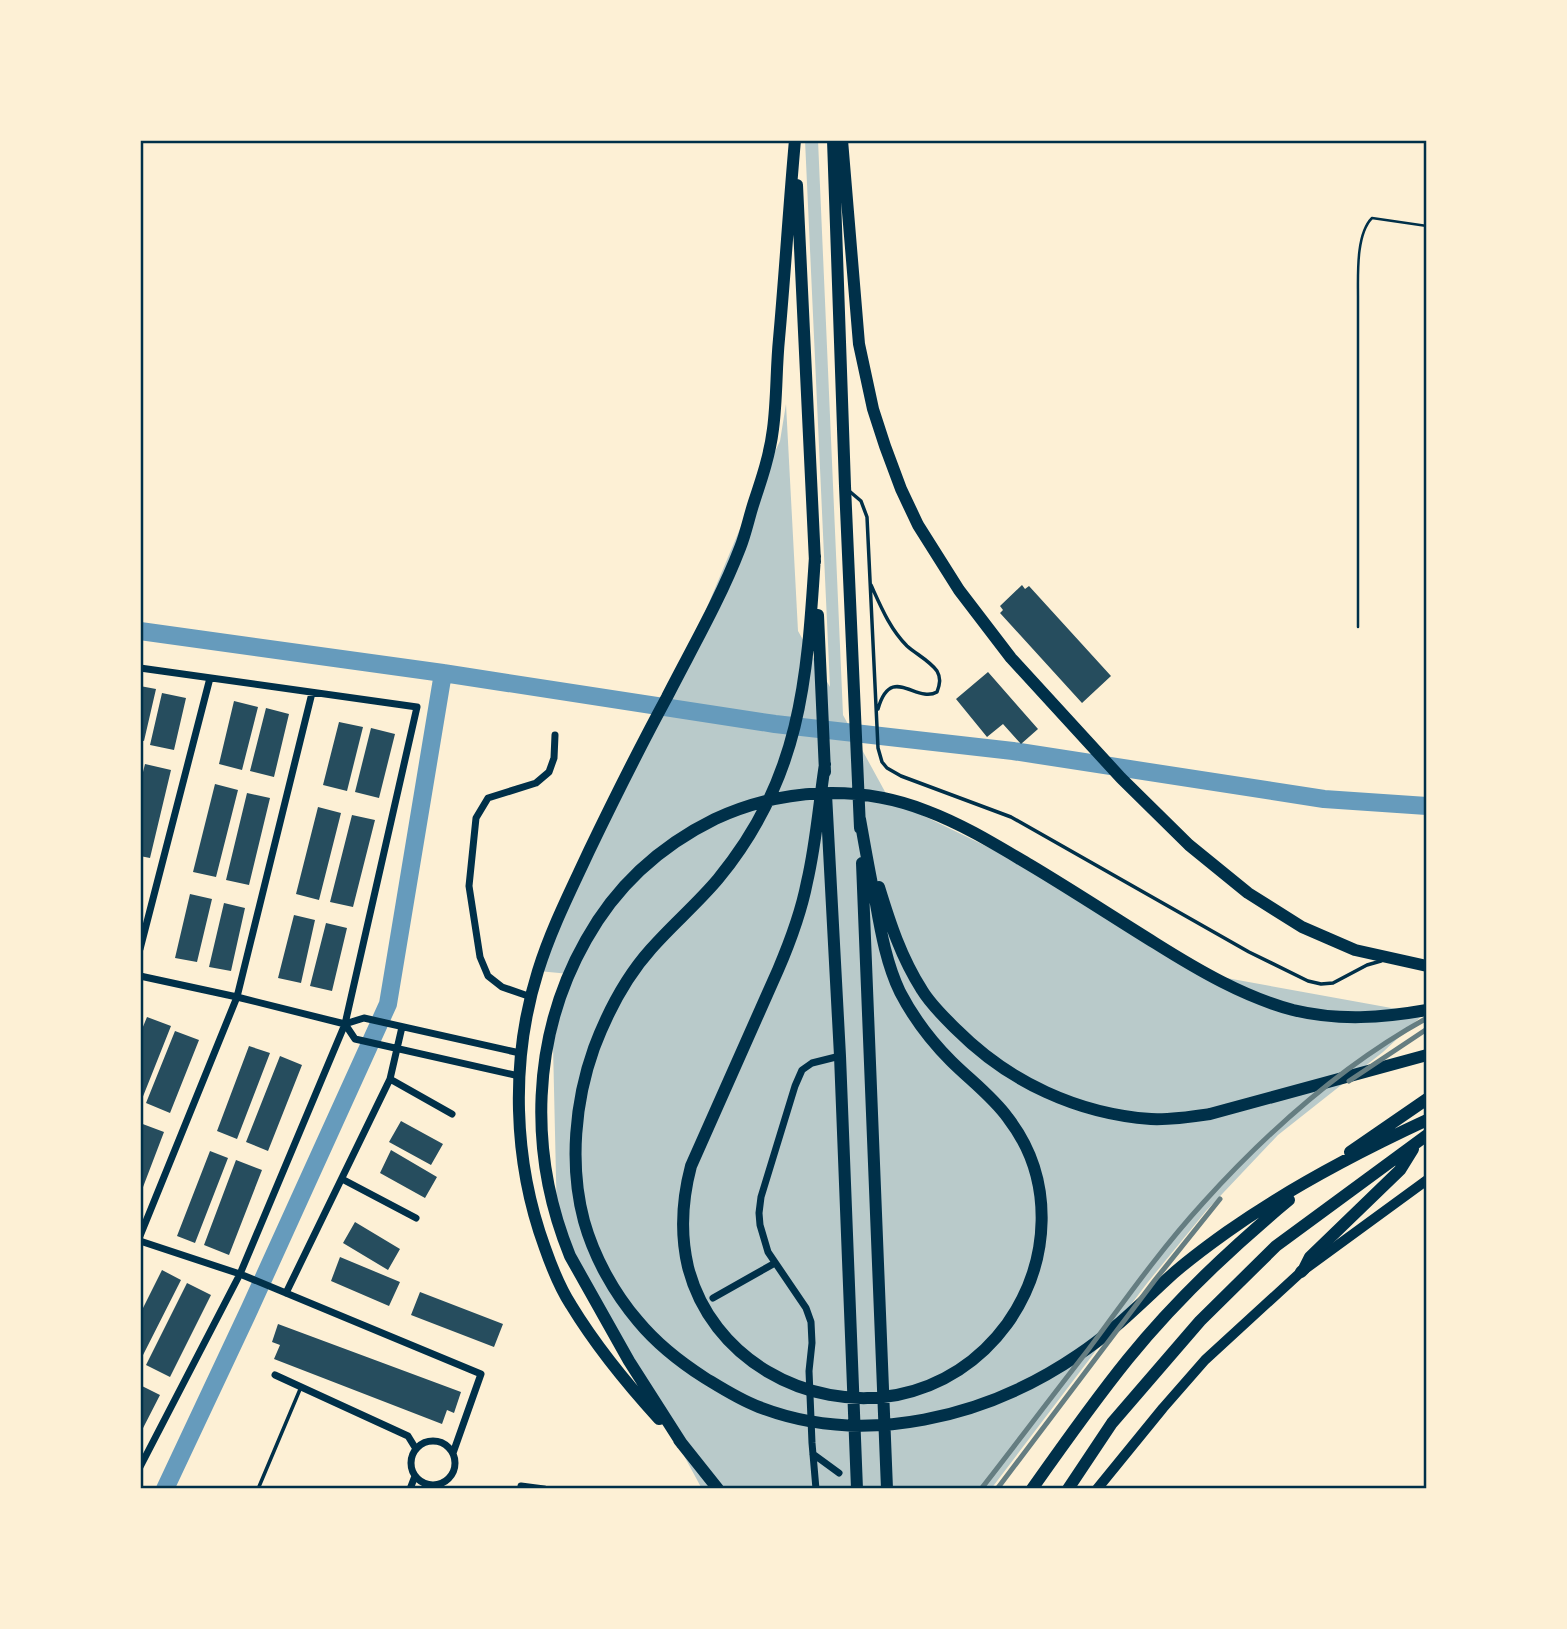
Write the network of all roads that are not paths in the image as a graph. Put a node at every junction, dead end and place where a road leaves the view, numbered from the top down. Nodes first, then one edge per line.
1 (795, 140) edge
2 (833, 140) edge
3 (842, 140) edge
4 (845, 486) junction
5 (814, 556) junction
6 (870, 583) junction
7 (140, 668) edge
8 (210, 678) junction
9 (313, 693) junction
10 (877, 715) junction
11 (555, 735) dead end
12 (825, 764) junction
13 (860, 819) junction
14 (140, 949) edge
15 (1390, 958) junction
16 (1427, 966) edge
17 (140, 976) edge
18 (237, 997) junction
19 (531, 998) junction
20 (1427, 1010) edge
21 (345, 1024) junction
22 (402, 1027) junction
23 (397, 1049) junction
24 (520, 1053) junction
25 (1427, 1055) edge
26 (840, 1056) junction
27 (519, 1076) junction
28 (390, 1079) junction
29 (1427, 1099) edge
30 (452, 1114) dead end
31 (1427, 1120) edge
32 (1422, 1139) edge
33 (342, 1179) junction
34 (1427, 1180) edge
35 (416, 1218) dead end
36 (140, 1239) edge
37 (775, 1263) junction
38 (1301, 1272) junction
39 (240, 1274) junction
40 (286, 1293) junction
41 (713, 1298) dead end
42 (275, 1375) dead end
43 (301, 1387) junction
44 (682, 1444) junction
45 (416, 1449) junction
46 (453, 1453) junction
47 (813, 1454) junction
48 (140, 1467) edge
49 (839, 1473) dead end
50 (415, 1476) junction
51 (521, 1486) dead end
52 (258, 1489) edge
53 (410, 1489) edge
54 (544, 1489) edge
55 (718, 1489) edge
56 (816, 1489) edge
57 (857, 1489) edge
58 (887, 1489) edge
59 (1032, 1489) edge
60 (1068, 1489) edge
61 (1097, 1489) edge

1 - 5 main road
1 - 19 main road
2 - 4 main road
3 - 15 main road
4 - 6 lane
4 - 13 main road
5 - 12 main road
5 - 31 main road
6 - 10 lane
6 - 10 lane
7 - 8 street
8 - 9 street
8 - 14 street
9 - 18 street
9 - 21 street
10 - 15 lane
11 - 19 street
12 - 13 main road
12 - 26 main road
13 - 25 main road
13 - 58 main road
15 - 16 main road
17 - 18 street
18 - 21 street
18 - 36 street
19 - 24 main road
20 - 44 main road
21 - 22 street
21 - 23 street
21 - 39 street
22 - 23 street
22 - 24 street
23 - 27 street
23 - 28 street
24 - 27 main road
26 - 37 street
26 - 57 main road
27 - 44 main road
28 - 30 street
28 - 33 street
29 - 59 main road
32 - 38 main road
32 - 60 main road
33 - 35 street
33 - 40 street
34 - 38 main road
36 - 39 street
37 - 41 street
37 - 47 street
38 - 61 main road
39 - 40 street
39 - 48 street
40 - 46 street
42 - 43 street
43 - 45 street
43 - 52 lane
44 - 55 main road
45 - 46 street
45 - 50 street
46 - 50 street
47 - 49 street
47 - 56 street
50 - 53 street
51 - 54 street

